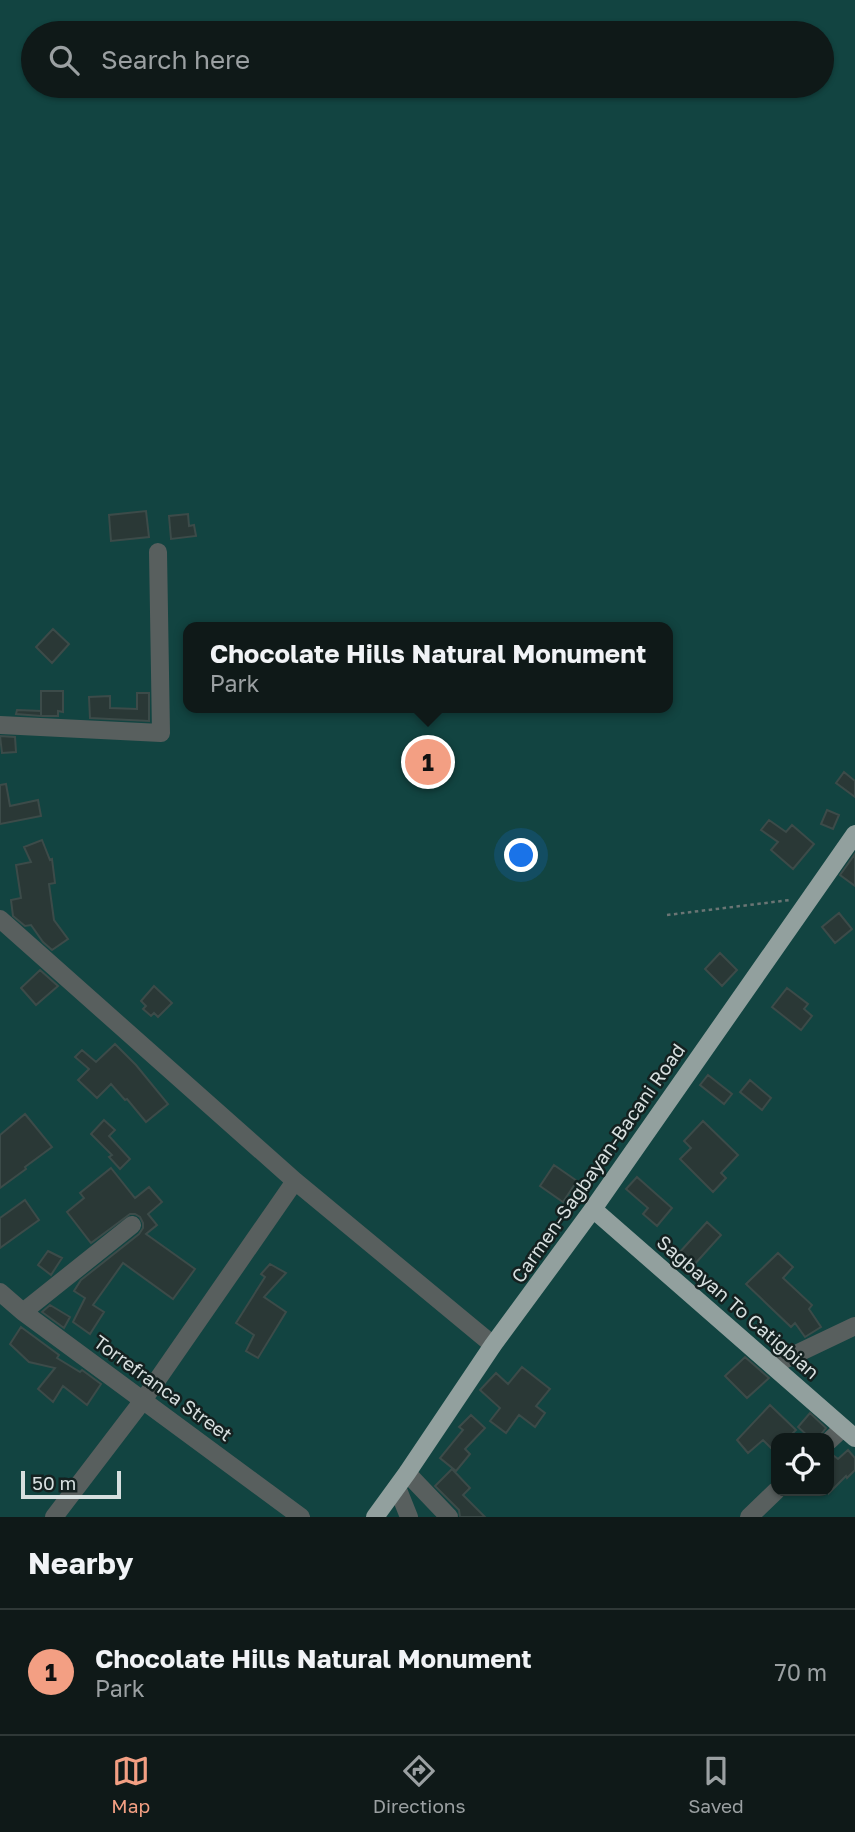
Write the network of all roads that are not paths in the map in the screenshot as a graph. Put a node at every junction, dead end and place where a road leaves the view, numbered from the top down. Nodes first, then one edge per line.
1 (158, 552) dead end
2 (0, 725) edge
3 (855, 834) edge
4 (0, 919) edge
5 (295, 1181) junction
6 (593, 1209) junction
7 (132, 1225) dead end
8 (0, 1292) edge
9 (23, 1312) junction
10 (855, 1326) edge
11 (493, 1345) junction
12 (773, 1366) junction
13 (144, 1399) junction
14 (849, 1433) edge
15 (402, 1480) junction
16 (771, 1496) edge
17 (64, 1514) edge
18 (301, 1517) edge
19 (374, 1517) edge
20 (409, 1517) edge
21 (449, 1517) edge
22 (748, 1517) edge

1 - 2 street
3 - 6 main road, Carmen-Sagbayan-Bacani Road
4 - 5 street
5 - 11 street
5 - 13 street
6 - 11 main road, Carmen-Sagbayan-Bacani Road
6 - 12 main road, Sagbayan To Catigbian
7 - 9 street
8 - 9 street, Torrefranca Street
9 - 13 street, Torrefranca Street
10 - 12 street
11 - 15 main road, Carmen-Sagbayan-Bacani Road
12 - 14 main road, Sagbayan To Catigbian
13 - 17 street
13 - 18 street, Torrefranca Street
15 - 19 main road, Carmen-Sagbayan-Bacani Road
15 - 20 street
15 - 21 street
16 - 22 street

